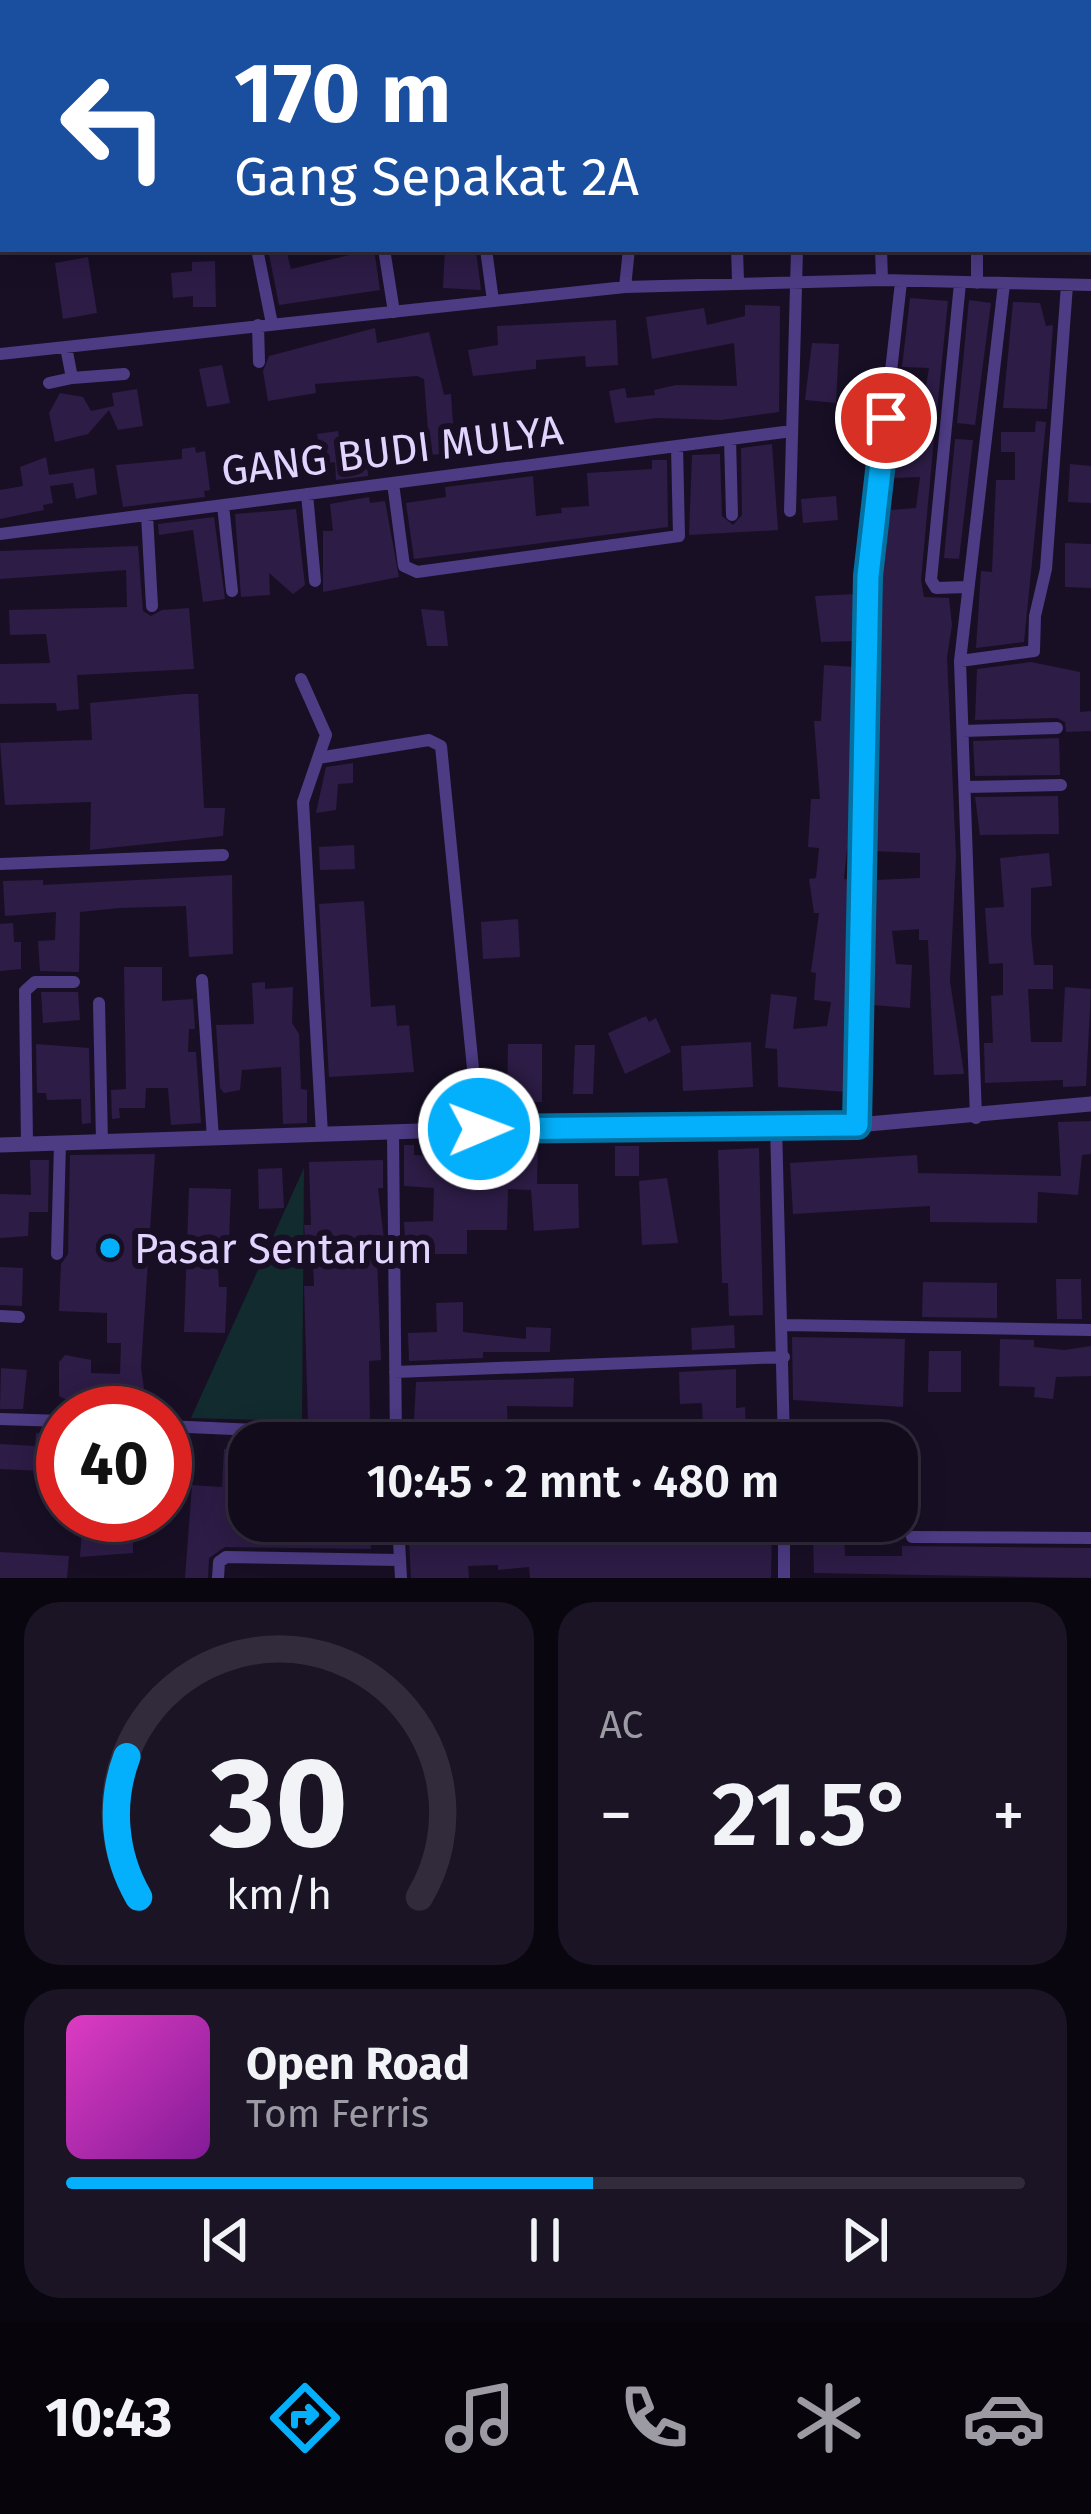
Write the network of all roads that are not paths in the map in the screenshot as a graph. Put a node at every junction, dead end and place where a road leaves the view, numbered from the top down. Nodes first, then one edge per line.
1 (256, 252) edge
2 (384, 252) edge
3 (486, 252) edge
4 (628, 252) edge
5 (737, 252) edge
6 (797, 252) edge
7 (880, 252) edge
8 (977, 252) edge
9 (799, 280) junction
10 (881, 280) junction
11 (738, 281) junction
12 (901, 282) junction
13 (961, 283) junction
14 (977, 284) junction
15 (1004, 284) junction
16 (1067, 285) junction
17 (1091, 285) edge
18 (625, 287) junction
19 (493, 301) junction
20 (394, 312) junction
21 (265, 325) junction
22 (66, 347) junction
23 (0, 354) edge
24 (259, 362) dead end
25 (124, 374) dead end
26 (72, 378) junction
27 (50, 383) dead end
28 (792, 431) junction
29 (730, 439) junction
30 (677, 446) junction
31 (393, 483) junction
32 (307, 494) junction
33 (223, 505) junction
34 (790, 511) dead end
35 (147, 514) junction
36 (732, 515) dead end
37 (0, 535) edge
38 (315, 581) dead end
39 (967, 586) junction
40 (232, 591) dead end
41 (152, 606) dead end
42 (960, 661) junction
43 (301, 679) dead end
44 (1057, 728) dead end
45 (963, 731) junction
46 (318, 758) junction
47 (1061, 785) dead end
48 (965, 788) junction
49 (224, 855) dead end
50 (0, 864) edge
51 (202, 980) dead end
52 (74, 982) dead end
53 (99, 1003) dead end
54 (1091, 1104) edge
55 (976, 1118) junction
56 (776, 1125) junction
57 (857, 1125) junction
58 (479, 1129) junction
59 (394, 1132) junction
60 (322, 1134) junction
61 (213, 1138) junction
62 (102, 1142) junction
63 (60, 1143) junction
64 (27, 1144) junction
65 (0, 1145) edge
66 (57, 1254) dead end
67 (0, 1316) edge
68 (19, 1317) dead end
69 (784, 1325) junction
70 (1091, 1330) edge
71 (784, 1357) junction
72 (395, 1372) junction
73 (0, 1419) edge
74 (36, 1420) edge
75 (396, 1422) edge
76 (784, 1422) edge
77 (192, 1428) edge
78 (228, 1430) edge
79 (918, 1537) edge
80 (1091, 1538) edge
81 (399, 1542) edge
82 (784, 1542) edge
83 (400, 1560) junction
84 (218, 1578) edge
85 (400, 1578) edge
86 (784, 1578) edge

1 - 21 street
2 - 20 street
3 - 19 street
4 - 18 street
5 - 11 street
6 - 9 street
7 - 10 street
8 - 14 street
9 - 10 street
9 - 11 street
9 - 28 street
10 - 12 street
11 - 18 street
12 - 13 street
12 - 57 street
13 - 14 street
13 - 39 street
14 - 15 street
15 - 16 street
15 - 39 street
16 - 17 street
16 - 42 street
18 - 19 street
19 - 20 street
20 - 21 street
21 - 22 street
21 - 24 street
22 - 23 street
22 - 26 street
25 - 26 street
26 - 27 street
28 - 29 street, GANG BUDI MULYA
28 - 34 street
29 - 30 street, GANG BUDI MULYA
29 - 36 street
30 - 31 street, GANG BUDI MULYA
30 - 31 street
31 - 32 street, GANG BUDI MULYA
32 - 33 street, GANG BUDI MULYA
32 - 38 street
33 - 35 street, GANG BUDI MULYA
33 - 40 street
35 - 37 street, GANG BUDI MULYA
35 - 41 street
39 - 42 street
42 - 45 street
43 - 46 street
44 - 45 street
45 - 48 street
46 - 58 street
46 - 60 street
47 - 48 street
48 - 55 street
49 - 50 street
51 - 61 street
52 - 64 street
53 - 62 street
54 - 55 street
55 - 57 street
56 - 57 street
56 - 58 street
56 - 69 street
58 - 59 street
59 - 60 street
59 - 72 street
60 - 61 street
61 - 62 street
62 - 63 street
63 - 64 street
63 - 66 street
64 - 65 street
67 - 68 street
69 - 70 street
69 - 71 street
71 - 72 street
71 - 76 street
72 - 75 street
73 - 74 street
77 - 78 street
79 - 80 street
81 - 83 street
82 - 86 street
83 - 84 street
83 - 85 street

